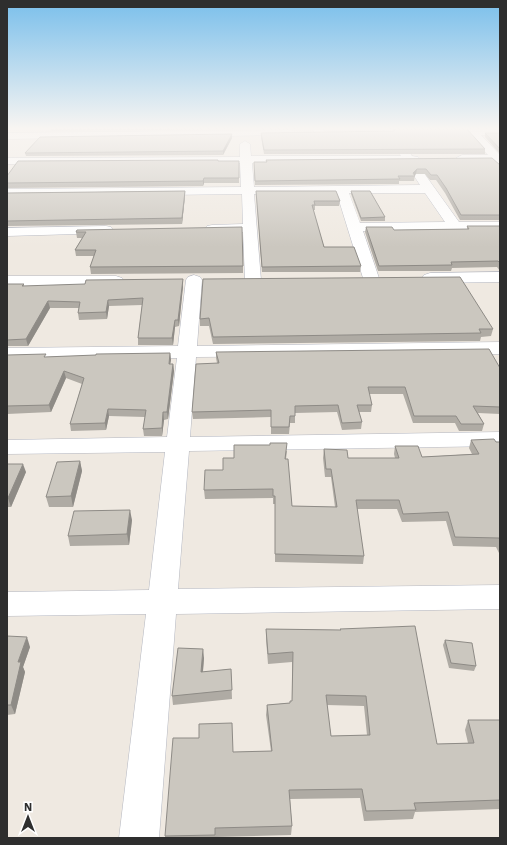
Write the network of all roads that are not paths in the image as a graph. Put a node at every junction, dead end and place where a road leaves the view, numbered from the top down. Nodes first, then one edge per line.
1 (247, 167) edge
2 (413, 167) edge
3 (428, 189) junction
4 (248, 190) junction
5 (342, 190) junction
6 (7, 193) edge
7 (500, 226) edge
8 (354, 227) junction
9 (455, 227) junction
10 (250, 228) junction
11 (195, 229) edge
12 (117, 230) edge
13 (7, 232) edge
14 (371, 278) edge
15 (417, 278) edge
16 (132, 280) edge
17 (194, 280) dead end
18 (254, 280) edge
19 (7, 281) edge
20 (498, 281) edge
21 (500, 348) edge
22 (188, 352) junction
23 (7, 354) edge
24 (500, 439) edge
25 (179, 444) junction
26 (7, 447) edge
27 (500, 597) edge
28 (163, 602) junction
29 (7, 604) edge
30 (139, 838) edge

1 - 4 street
2 - 3 street
3 - 5 street
3 - 9 street
4 - 5 street
4 - 6 street
4 - 10 street
5 - 8 street
7 - 9 street
8 - 9 street
8 - 14 street
10 - 11 street
10 - 18 street
12 - 13 street
15 - 20 street
16 - 19 street
17 - 22 street
21 - 22 street
22 - 23 street
22 - 25 street
24 - 25 street
25 - 26 street
25 - 28 street
27 - 28 street
28 - 29 street
28 - 30 street

